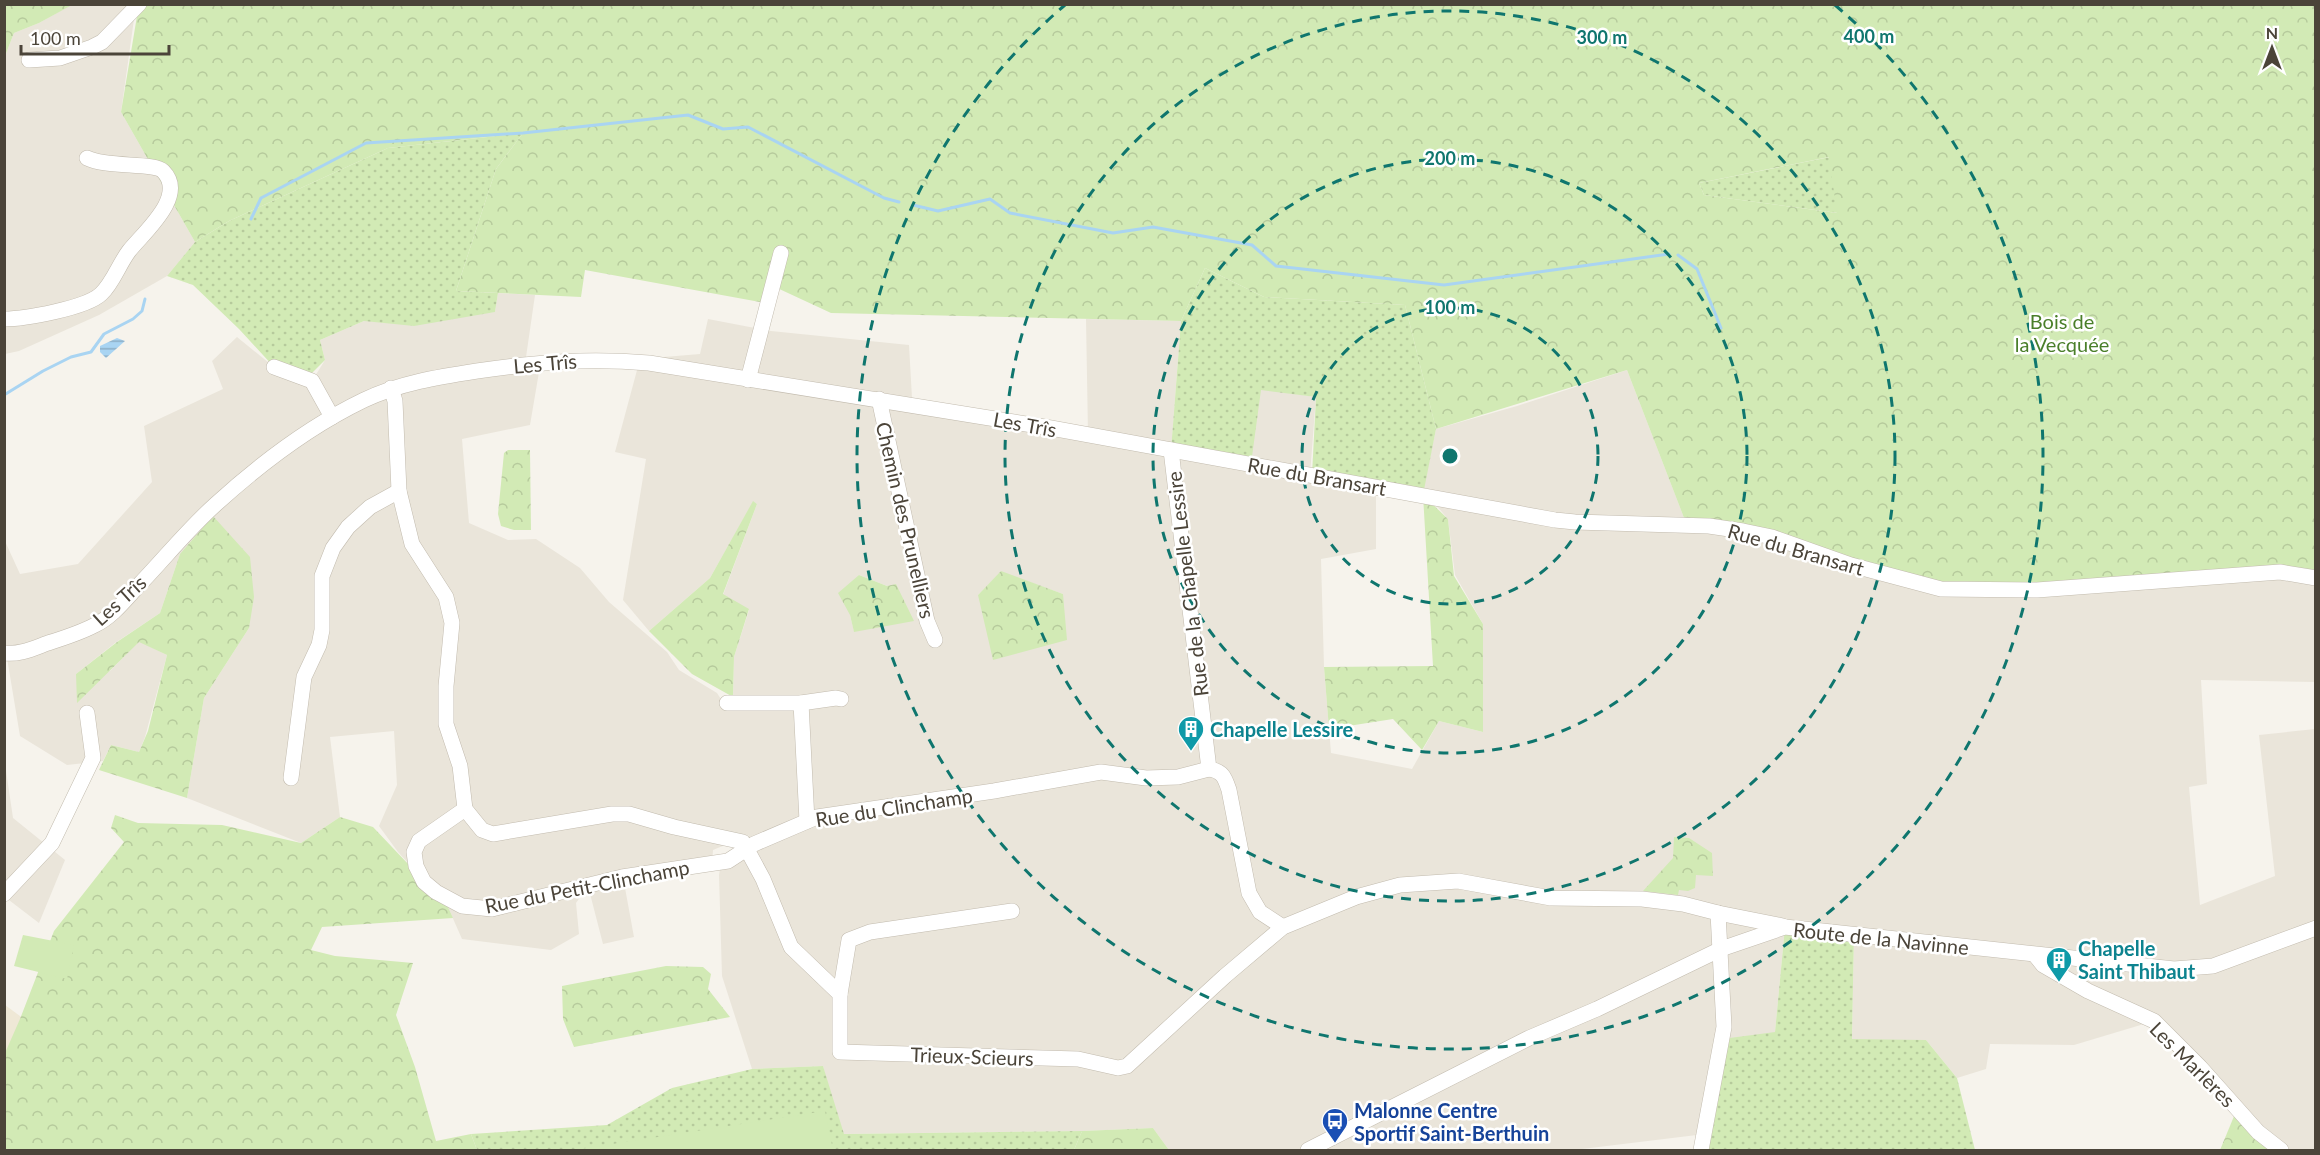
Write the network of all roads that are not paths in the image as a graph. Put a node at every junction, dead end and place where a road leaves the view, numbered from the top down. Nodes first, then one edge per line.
1 (139, 4) edge
2 (29, 60) dead end
3 (87, 158) dead end
4 (781, 253) dead end
5 (4, 319) edge
6 (274, 367) dead end
7 (748, 380) junction
8 (391, 388) junction
9 (879, 399) junction
10 (332, 417) junction
11 (1171, 450) junction
12 (399, 491) junction
13 (2316, 578) edge
14 (935, 640) dead end
15 (4, 653) edge
16 (841, 699) dead end
17 (727, 703) dead end
18 (801, 703) junction
19 (87, 713) dead end
20 (1209, 769) junction
21 (291, 778) dead end
22 (465, 809) junction
23 (807, 821) junction
24 (747, 850) junction
25 (4, 894) edge
26 (1012, 911) dead end
27 (1718, 913) junction
28 (1283, 927) junction
29 (1785, 927) junction
30 (2316, 928) edge
31 (1720, 949) junction
32 (2035, 955) junction
33 (840, 994) junction
34 (1308, 1150) edge
35 (1701, 1150) edge
36 (2281, 1150) edge

1 - 2 street
3 - 5 street
4 - 7 street
6 - 10 street
7 - 8 street, Les Trîs
7 - 9 street, Les Trîs
8 - 10 street, Les Trîs
8 - 12 street
9 - 11 street, Les Trîs
9 - 14 street, Chemin des Prunelliers
10 - 15 street, Les Trîs
11 - 13 street, Rue du Bransart
11 - 20 street, Rue de la Chapelle Lessire
12 - 21 street
12 - 22 street
16 - 18 street
17 - 18 street
18 - 23 street
19 - 25 street
20 - 23 street, Rue du Clinchamp
20 - 28 street
22 - 24 street
22 - 24 street, Rue du Petit-Clinchamp
23 - 24 street, Rue du Clinchamp
24 - 33 street
26 - 33 street
27 - 28 street
27 - 29 street
27 - 31 street
28 - 33 street, Trieux-Scieurs
29 - 31 street, Route de la Navinne
29 - 32 street, Route de la Navinne
30 - 32 street, Route de la Navinne
31 - 34 street, Route de la Navinne
31 - 35 street
32 - 36 street, Les Marlères

